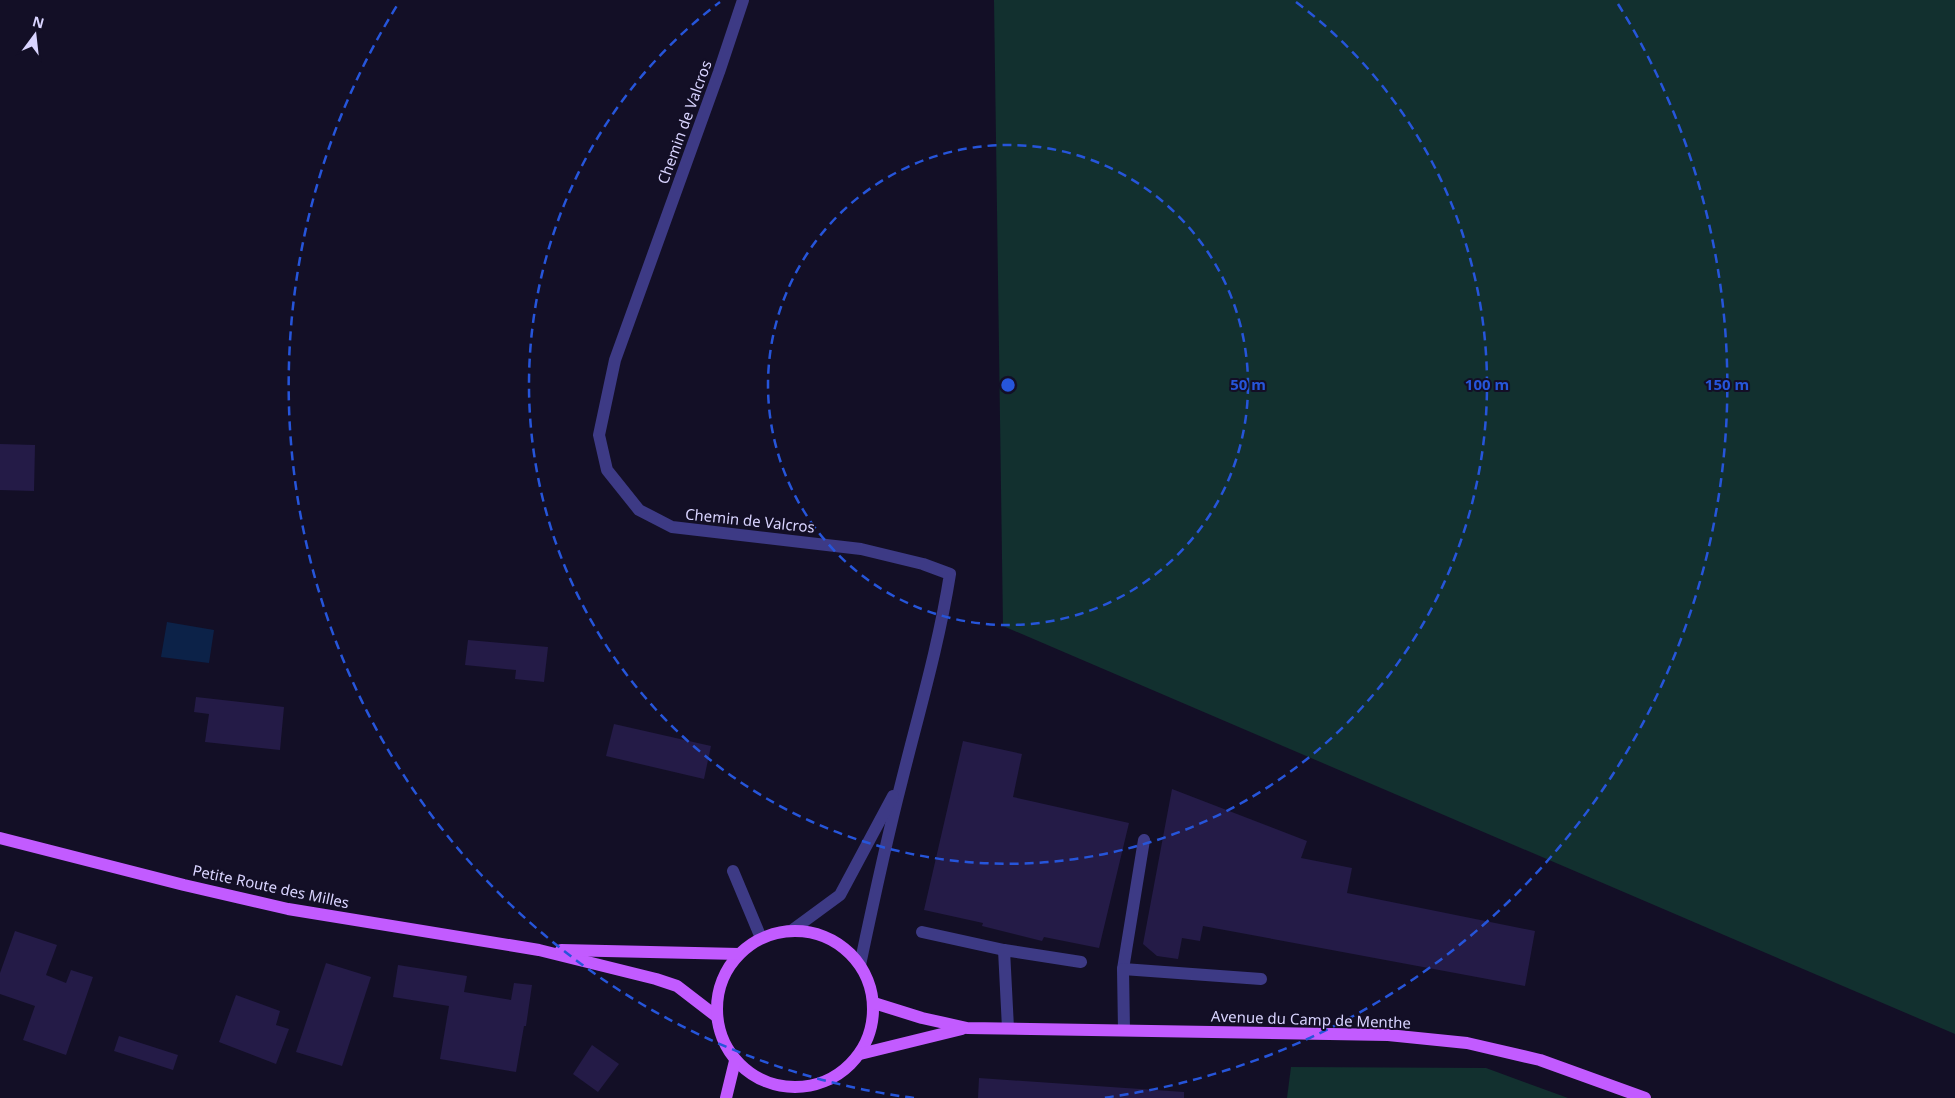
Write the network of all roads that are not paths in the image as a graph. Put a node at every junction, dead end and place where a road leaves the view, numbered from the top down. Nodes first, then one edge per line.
1 (742, 0) edge
2 (901, 781) junction
3 (0, 838) edge
4 (1144, 840) dead end
5 (733, 871) dead end
6 (791, 931) junction
7 (922, 932) dead end
8 (761, 938) junction
9 (539, 950) junction
10 (1004, 950) junction
11 (739, 954) junction
12 (1081, 962) dead end
13 (860, 965) junction
14 (1123, 969) junction
15 (1261, 979) dead end
16 (874, 1003) junction
17 (716, 1016) junction
18 (967, 1028) junction
19 (1008, 1028) junction
20 (1124, 1030) junction
21 (860, 1054) junction
22 (735, 1061) junction
23 (798, 1088) junction
24 (726, 1098) edge
25 (786, 1098) edge
26 (1646, 1098) edge

1 - 2 street, Chemin de Valcros
2 - 6 street, Chemin de Valcros
2 - 13 street, Chemin de Valcros
3 - 9 main road, Petite Route des Milles
4 - 14 street
5 - 8 street
6 - 8 main road
6 - 13 main road
7 - 10 street
8 - 11 main road
9 - 11 main road, Petite Route des Milles
9 - 17 main road, Petite Route des Milles
10 - 12 street
10 - 19 street
11 - 17 main road
13 - 16 main road
14 - 15 street
14 - 20 street
16 - 18 main road, Avenue du Camp de Menthe
16 - 21 main road
17 - 22 main road
18 - 19 main road, Avenue du Camp de Menthe
18 - 21 main road, Avenue du Camp de Menthe
19 - 20 main road, Avenue du Camp de Menthe
20 - 26 main road, Avenue du Camp de Menthe
21 - 23 main road
22 - 23 main road
22 - 24 main road
23 - 25 main road

